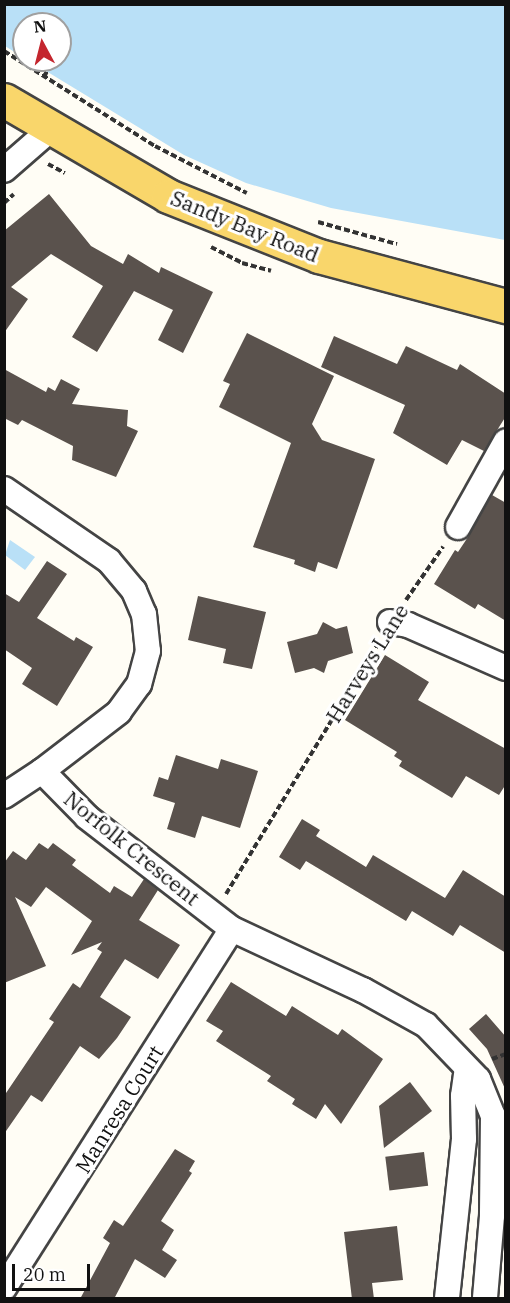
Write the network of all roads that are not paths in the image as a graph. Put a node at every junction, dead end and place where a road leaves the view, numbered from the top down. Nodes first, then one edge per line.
1 (4, 100) edge
2 (51, 129) junction
3 (4, 170) edge
4 (506, 306) edge
5 (506, 441) edge
6 (4, 489) edge
7 (458, 527) road end
8 (390, 622) road end
9 (506, 668) edge
10 (42, 771) junction
11 (4, 796) edge
12 (232, 929) junction
13 (467, 1069) junction
14 (4, 1288) edge
15 (447, 1299) edge
16 (485, 1299) edge

1 - 2 main road, Sandy Bay Road
2 - 3 street
2 - 4 main road, Sandy Bay Road
5 - 7 street
6 - 10 street
8 - 9 street
10 - 11 street
10 - 12 street, Norfolk Crescent
12 - 13 street, Norfolk Crescent
12 - 14 street, Manresa Court
13 - 15 street
13 - 16 street, Norfolk Crescent

